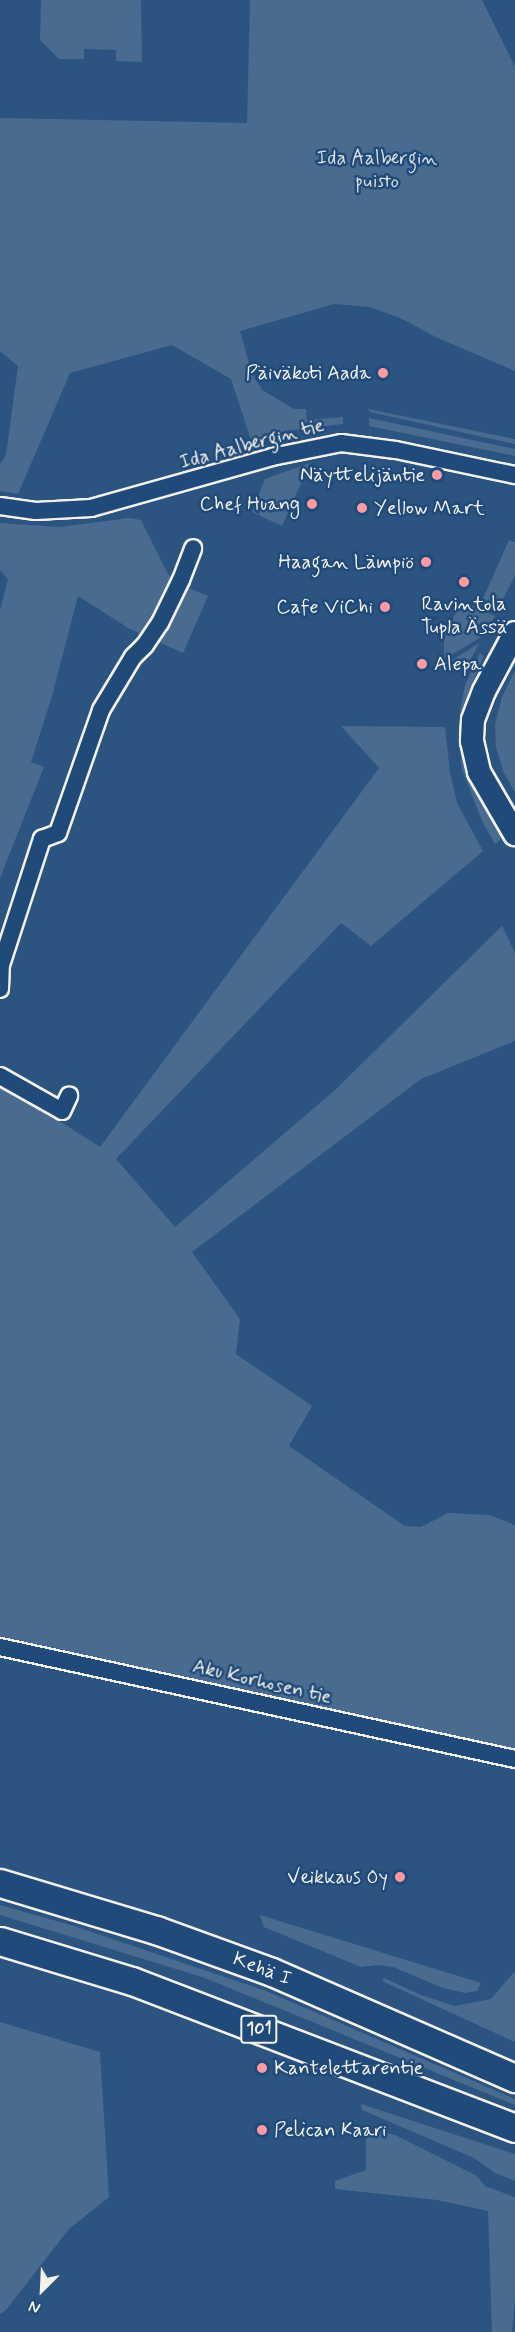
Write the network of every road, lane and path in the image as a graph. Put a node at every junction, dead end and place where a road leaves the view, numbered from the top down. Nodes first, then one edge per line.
1 (515, 475) edge
2 (0, 506) edge
3 (193, 548) dead end
4 (515, 633) edge
5 (515, 834) edge
6 (0, 989) edge
7 (0, 1076) edge
8 (69, 1096) dead end
9 (0, 1647) edge
10 (515, 1760) edge
11 (0, 1883) edge
12 (0, 1941) edge
13 (515, 2078) edge
14 (515, 2127) edge

1 - 2 street, Ida Aalbergin tie
3 - 6 street
4 - 5 main road
7 - 8 street
9 - 10 street, Aku Korhosen tie
11 - 13 highway, Kehä I
12 - 14 highway, 101

